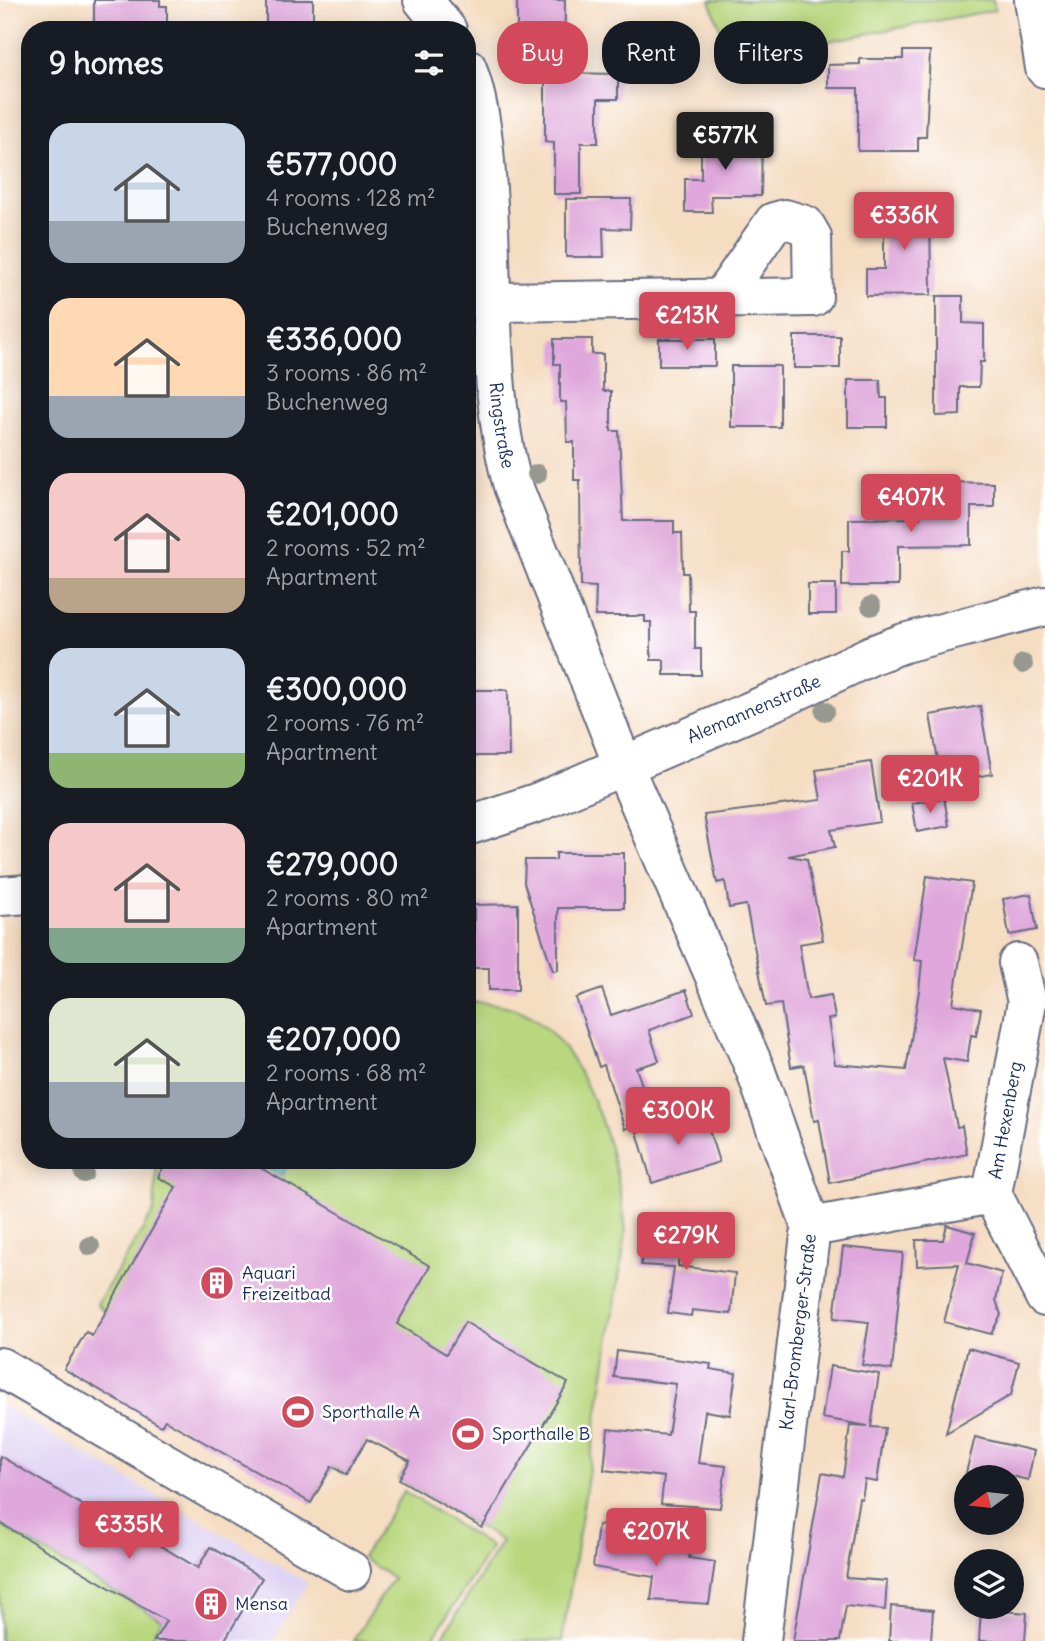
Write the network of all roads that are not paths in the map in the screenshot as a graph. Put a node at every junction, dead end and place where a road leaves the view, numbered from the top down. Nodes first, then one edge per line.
1 (423, 0) edge
2 (1034, 0) edge
3 (440, 21) edge
4 (1045, 68) edge
5 (476, 100) edge
6 (720, 300) dead end
7 (493, 302) junction
8 (1045, 606) edge
9 (623, 765) junction
10 (476, 823) edge
11 (21, 894) edge
12 (0, 895) edge
13 (1018, 963) dead end
14 (992, 1194) junction
15 (811, 1227) junction
16 (1045, 1297) edge
17 (0, 1367) edge
18 (351, 1571) dead end
19 (761, 1641) edge

1 - 3 street
2 - 4 street
5 - 7 street, Ringstraße
6 - 7 street
7 - 9 street, Ringstraße
8 - 9 street, Alemannenstraße
9 - 10 street, Alemannenstraße
9 - 15 street, Karl-Bromberger-Straße
11 - 12 street
13 - 14 street, Am Hexenberg
14 - 15 street, Am Hexenberg
14 - 16 street, Am Hexenberg
15 - 19 street, Karl-Bromberger-Straße
17 - 18 street

